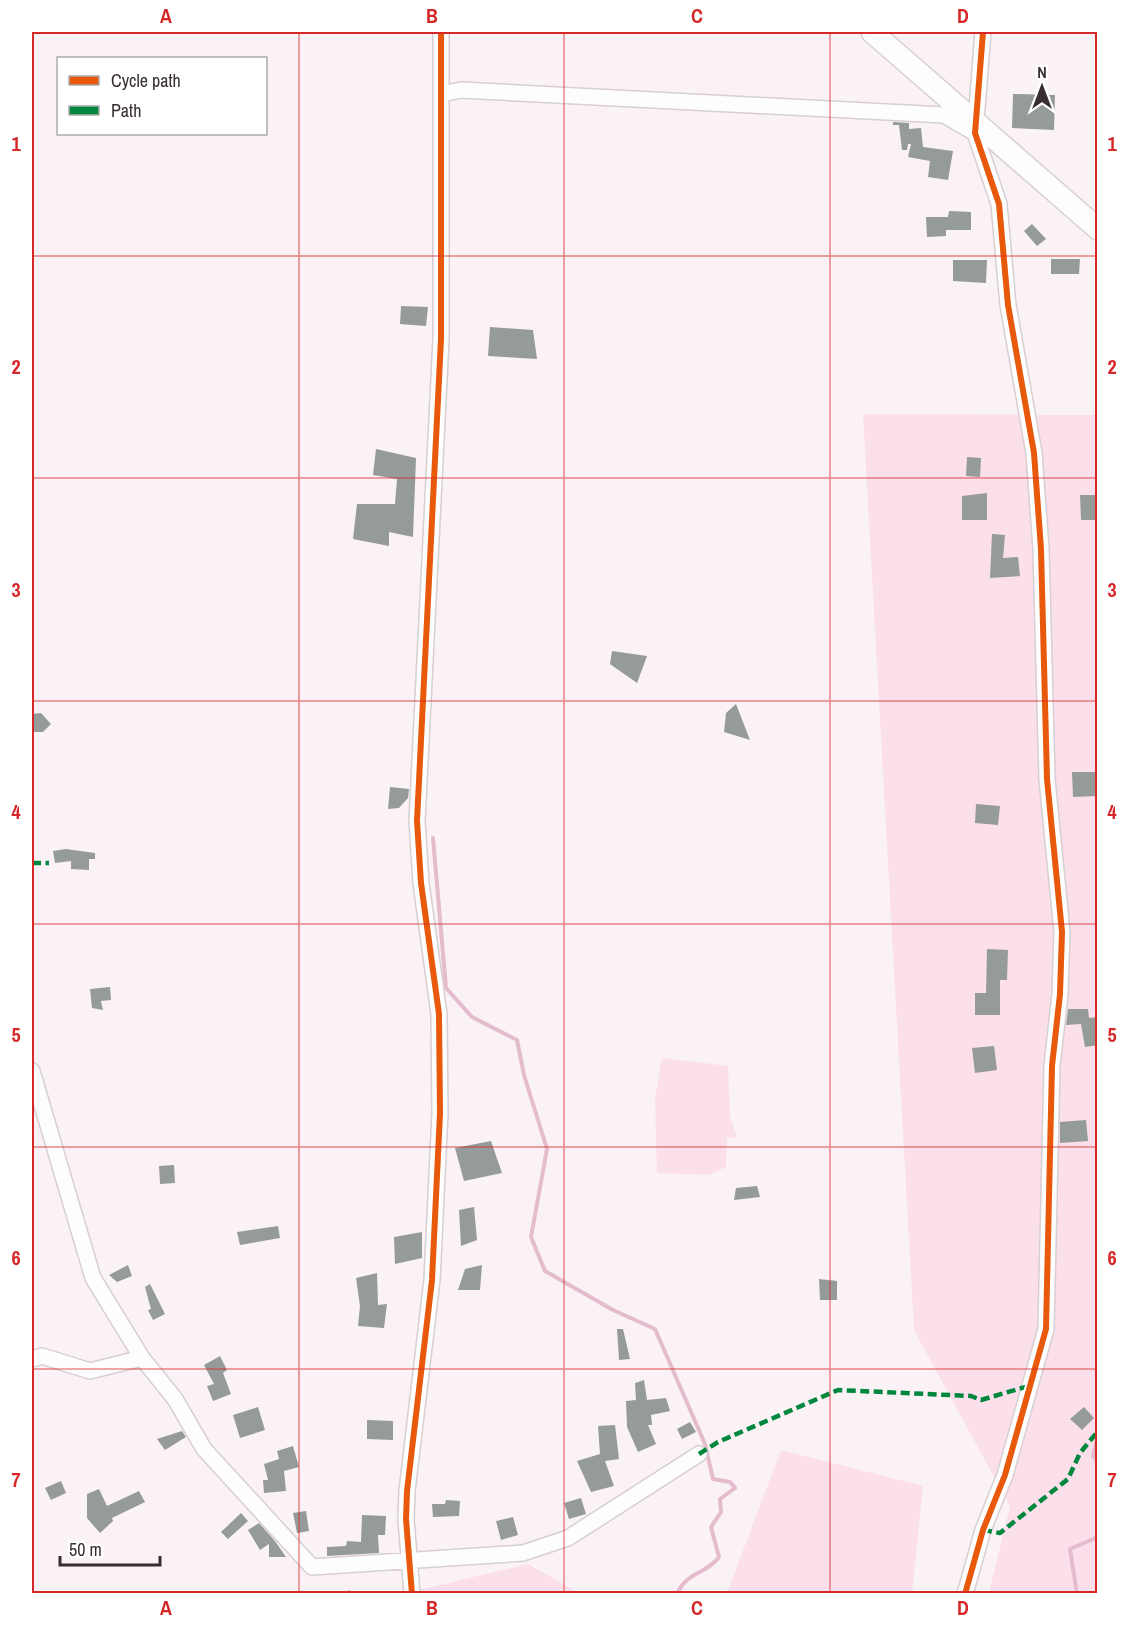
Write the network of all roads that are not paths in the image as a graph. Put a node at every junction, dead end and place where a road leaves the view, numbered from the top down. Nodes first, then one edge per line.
1 (441, 32) edge
2 (872, 32) edge
3 (983, 32) edge
4 (441, 94) junction
5 (975, 127) junction
6 (1098, 229) edge
7 (32, 1071) edge
8 (142, 1358) junction
9 (32, 1359) edge
10 (699, 1454) dead end
11 (409, 1562) junction
12 (412, 1593) edge
13 (964, 1593) edge

1 - 4 street
2 - 5 street
3 - 5 street
4 - 5 street
4 - 11 street
5 - 6 street
5 - 13 street
7 - 8 street
8 - 9 street
8 - 11 street
10 - 11 street
11 - 12 street

